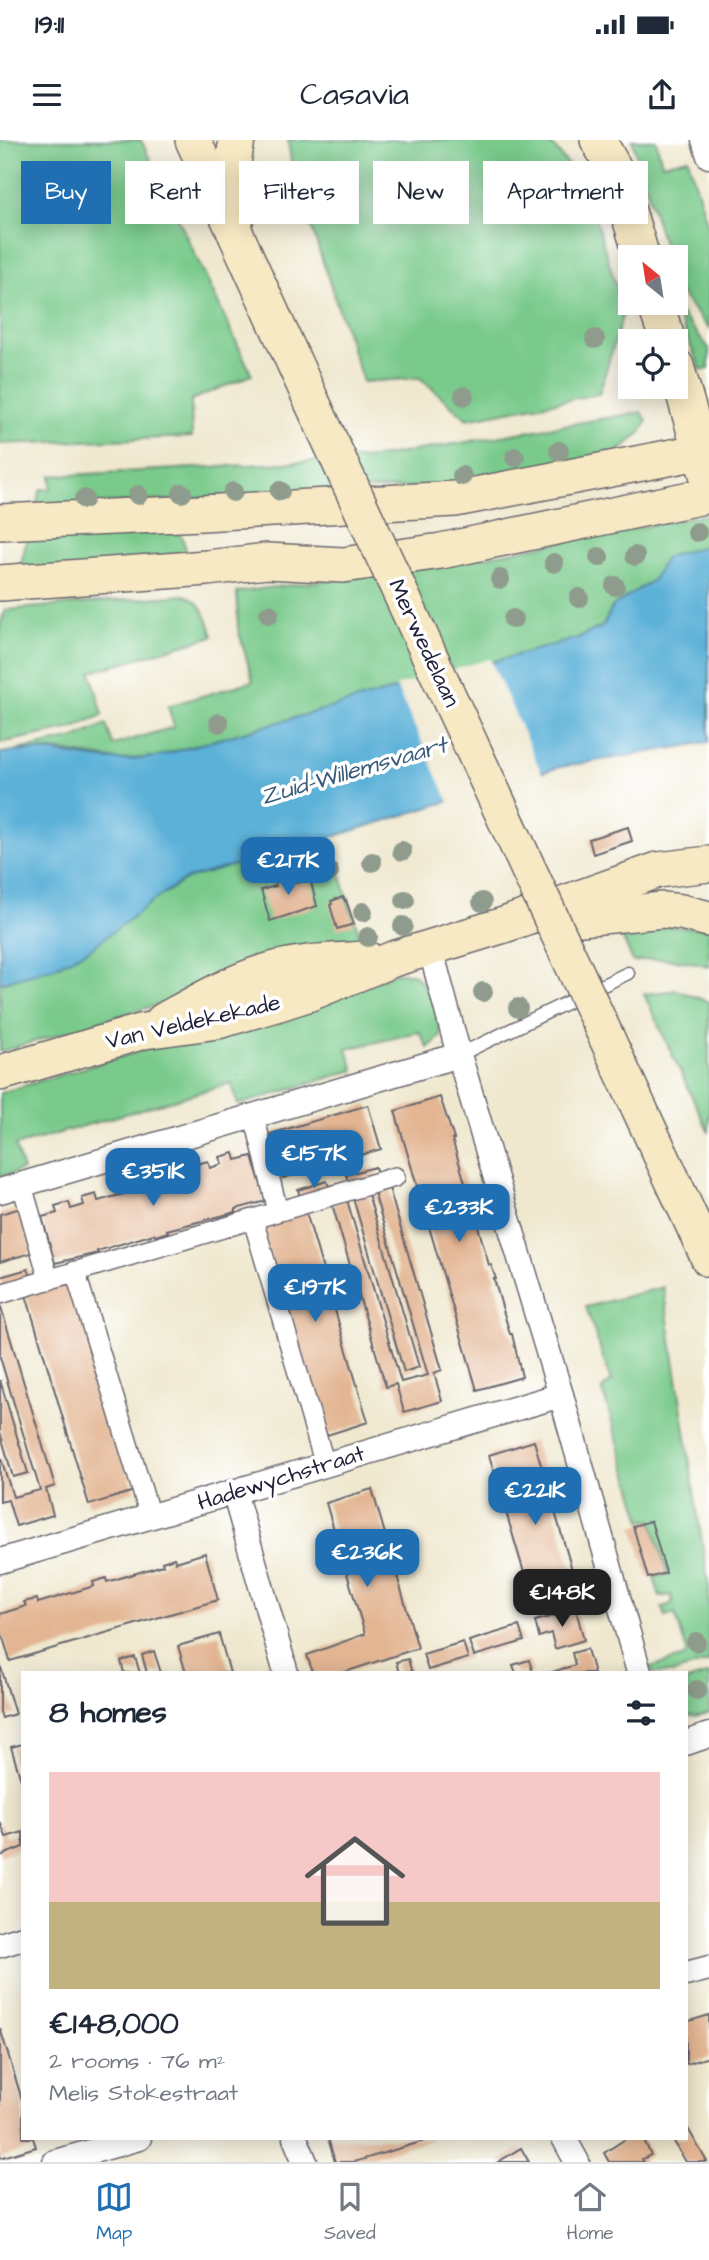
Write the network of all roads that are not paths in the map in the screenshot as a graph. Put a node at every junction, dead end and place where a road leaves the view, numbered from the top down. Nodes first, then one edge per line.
1 (193, 140) edge
2 (237, 140) edge
3 (598, 140) edge
4 (704, 140) edge
5 (709, 156) edge
6 (237, 235) junction
7 (638, 245) edge
8 (686, 399) edge
9 (706, 461) edge
10 (709, 495) edge
11 (0, 522) edge
12 (0, 583) edge
13 (709, 864) edge
14 (709, 919) edge
15 (504, 925) junction
16 (430, 947) junction
17 (628, 973) dead end
18 (459, 1055) junction
19 (0, 1073) edge
20 (254, 1116) junction
21 (395, 1177) dead end
22 (11, 1188) edge
23 (278, 1212) junction
24 (253, 1220) junction
25 (703, 1246) edge
26 (75, 1272) junction
27 (49, 1280) junction
28 (0, 1294) edge
29 (561, 1395) junction
30 (325, 1465) junction
31 (234, 1492) junction
32 (150, 1516) junction
33 (0, 1560) edge
34 (285, 1671) edge
35 (639, 1671) edge
36 (709, 1735) edge
37 (688, 1741) edge
38 (21, 1939) edge
39 (0, 1945) edge
40 (709, 1968) edge
41 (688, 1973) edge
42 (132, 2140) edge
43 (296, 2140) edge
44 (565, 2140) edge
45 (55, 2162) edge
46 (306, 2162) edge
47 (578, 2162) edge

1 - 6 main road, Merwedelaan
2 - 6 main road
3 - 7 main road
4 - 5 street
6 - 25 main road, Merwedelaan, bridge
8 - 9 main road
9 - 11 main road
10 - 12 main road
13 - 15 main road
14 - 15 main road
15 - 16 main road
16 - 18 street
16 - 19 main road, Van Veldekekade
17 - 18 lane
18 - 20 street
18 - 29 street
20 - 22 street
20 - 23 street
21 - 23 street
22 - 27 street
23 - 24 street
24 - 26 street
24 - 30 street
26 - 27 street
26 - 32 street
27 - 28 street
29 - 30 street, Hadewychstraat
29 - 35 street
30 - 31 street, Hadewychstraat
31 - 32 street, Hadewychstraat
31 - 34 street
32 - 33 street, Hadewychstraat
36 - 37 street
38 - 39 street
40 - 41 street
42 - 45 street
43 - 46 street
44 - 47 street

